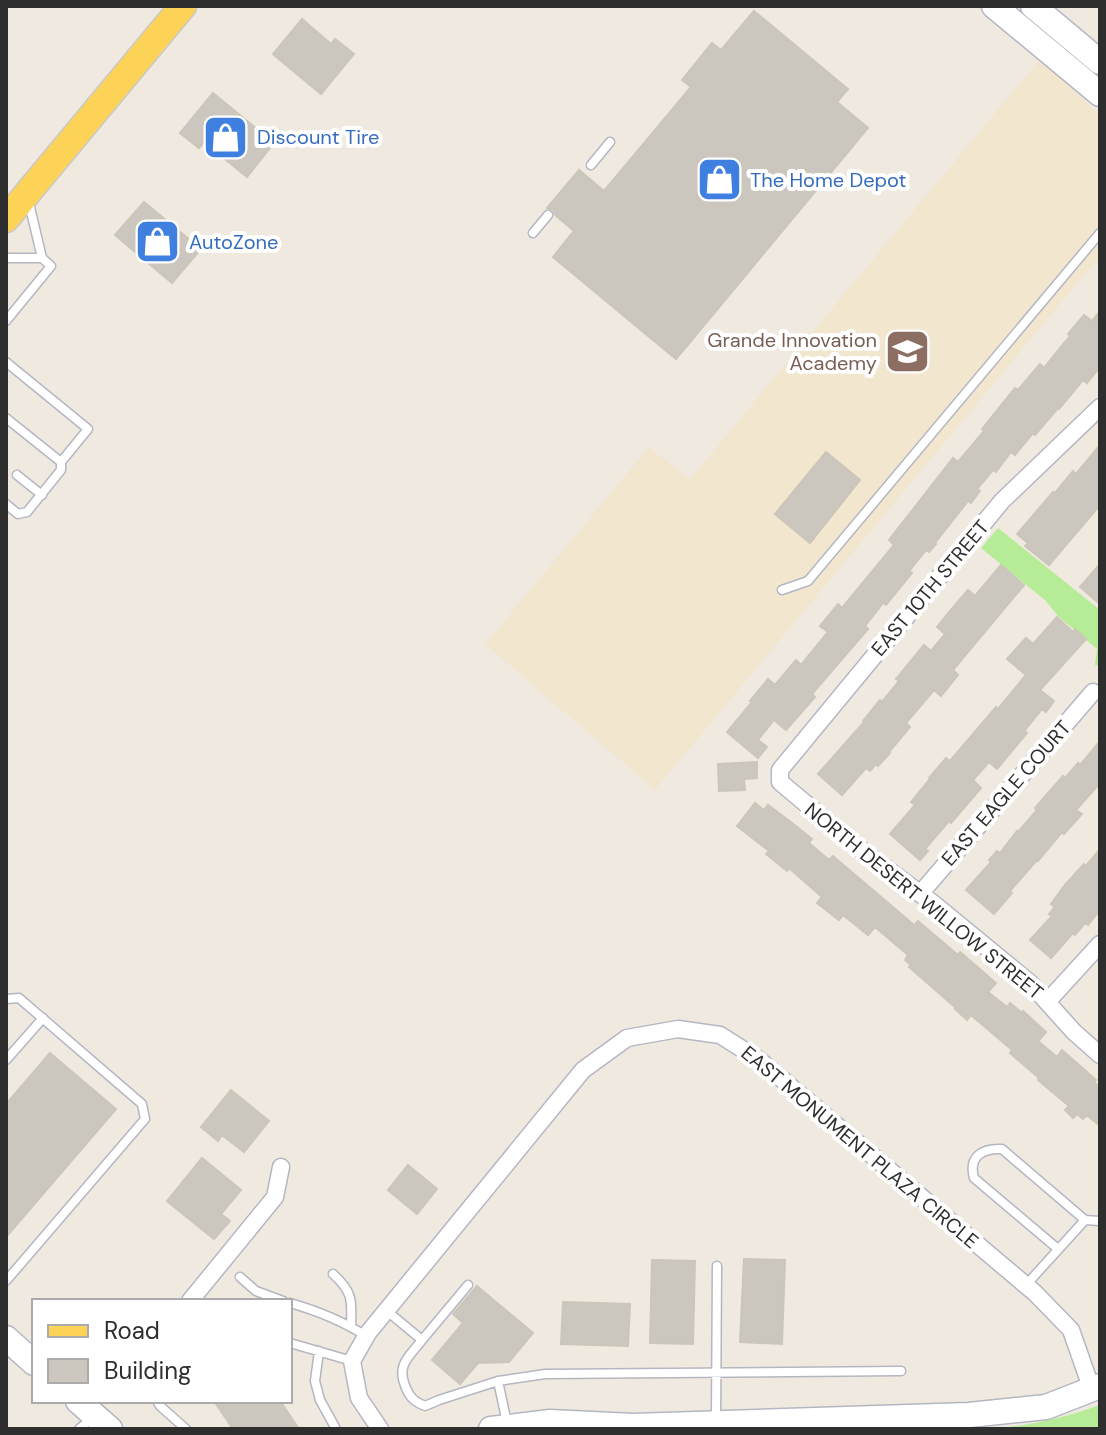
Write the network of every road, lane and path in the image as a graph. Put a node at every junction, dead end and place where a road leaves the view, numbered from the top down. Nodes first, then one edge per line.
1 (183, 6) edge
2 (1033, 6) edge
3 (1004, 9) edge
4 (1100, 62) edge
5 (1100, 94) edge
6 (610, 142) dead end
7 (591, 165) dead end
8 (26, 193) junction
9 (548, 215) dead end
10 (6, 219) edge
11 (533, 233) dead end
12 (1100, 233) edge
13 (6, 258) edge
14 (42, 258) junction
15 (6, 321) edge
16 (6, 362) edge
17 (1100, 407) edge
18 (6, 418) edge
19 (61, 462) junction
20 (17, 475) dead end
21 (42, 495) junction
22 (6, 504) edge
23 (782, 590) dead end
24 (1093, 692) dead end
25 (780, 782) joint
26 (920, 894) junction
27 (1100, 944) edge
28 (6, 999) edge
29 (1047, 1002) junction
30 (43, 1018) junction
31 (1100, 1055) edge
32 (6, 1060) edge
33 (281, 1167) dead end
34 (1085, 1220) junction
35 (1100, 1221) edge
36 (1058, 1249) junction
37 (717, 1266) dead end
38 (333, 1274) dead end
39 (240, 1277) dead end
40 (6, 1281) edge
41 (468, 1285) dead end
42 (1026, 1285) junction
43 (192, 1299) edge
44 (278, 1299) edge
45 (292, 1304) edge
46 (386, 1311) junction
47 (351, 1326) junction
48 (366, 1336) junction
49 (6, 1338) edge
50 (422, 1340) junction
51 (292, 1344) edge
52 (319, 1351) junction
53 (32, 1361) edge
54 (352, 1361) junction
55 (901, 1371) dead end
56 (717, 1373) junction
57 (498, 1381) junction
58 (1096, 1388) edge
59 (158, 1403) edge
60 (968, 1422) edge
61 (716, 1424) junction
62 (550, 1426) edge
63 (801, 1426) edge
64 (499, 1428) edge
65 (633, 1428) edge
66 (186, 1429) edge
67 (336, 1429) edge
68 (380, 1429) edge

1 - 8 main road
2 - 4 street
3 - 5 street
6 - 7 lane
8 - 10 main road
8 - 14 lane
9 - 11 lane
12 - 23 lane
13 - 14 lane
14 - 15 lane
16 - 19 lane
17 - 25 street, EAST 10TH STREET
18 - 19 lane
19 - 21 lane
20 - 21 lane
21 - 22 lane
24 - 26 street, EAST EAGLE COURT
25 - 26 street, NORTH DESERT WILLOW STREET
26 - 29 street, NORTH DESERT WILLOW STREET
27 - 29 street
28 - 30 lane
29 - 31 street, NORTH DESERT WILLOW STREET
30 - 32 lane
30 - 40 lane
33 - 43 street
34 - 35 lane
34 - 36 lane
34 - 36 lane
36 - 42 lane
37 - 56 lane
38 - 47 lane
39 - 44 lane
41 - 50 lane
42 - 46 street, EAST MONUMENT PLAZA CIRCLE
42 - 58 street, EAST MONUMENT PLAZA CIRCLE
45 - 47 lane
46 - 48 street, EAST MONUMENT PLAZA CIRCLE
46 - 50 lane
47 - 48 lane
48 - 54 street, EAST MONUMENT PLAZA CIRCLE
49 - 53 street
50 - 57 lane
51 - 52 lane
52 - 54 lane
52 - 67 lane
54 - 68 street
55 - 56 lane
56 - 57 lane
56 - 61 lane
57 - 64 lane
58 - 60 street
59 - 66 lane
60 - 63 street
61 - 63 street
61 - 65 street
62 - 64 street
62 - 65 street

